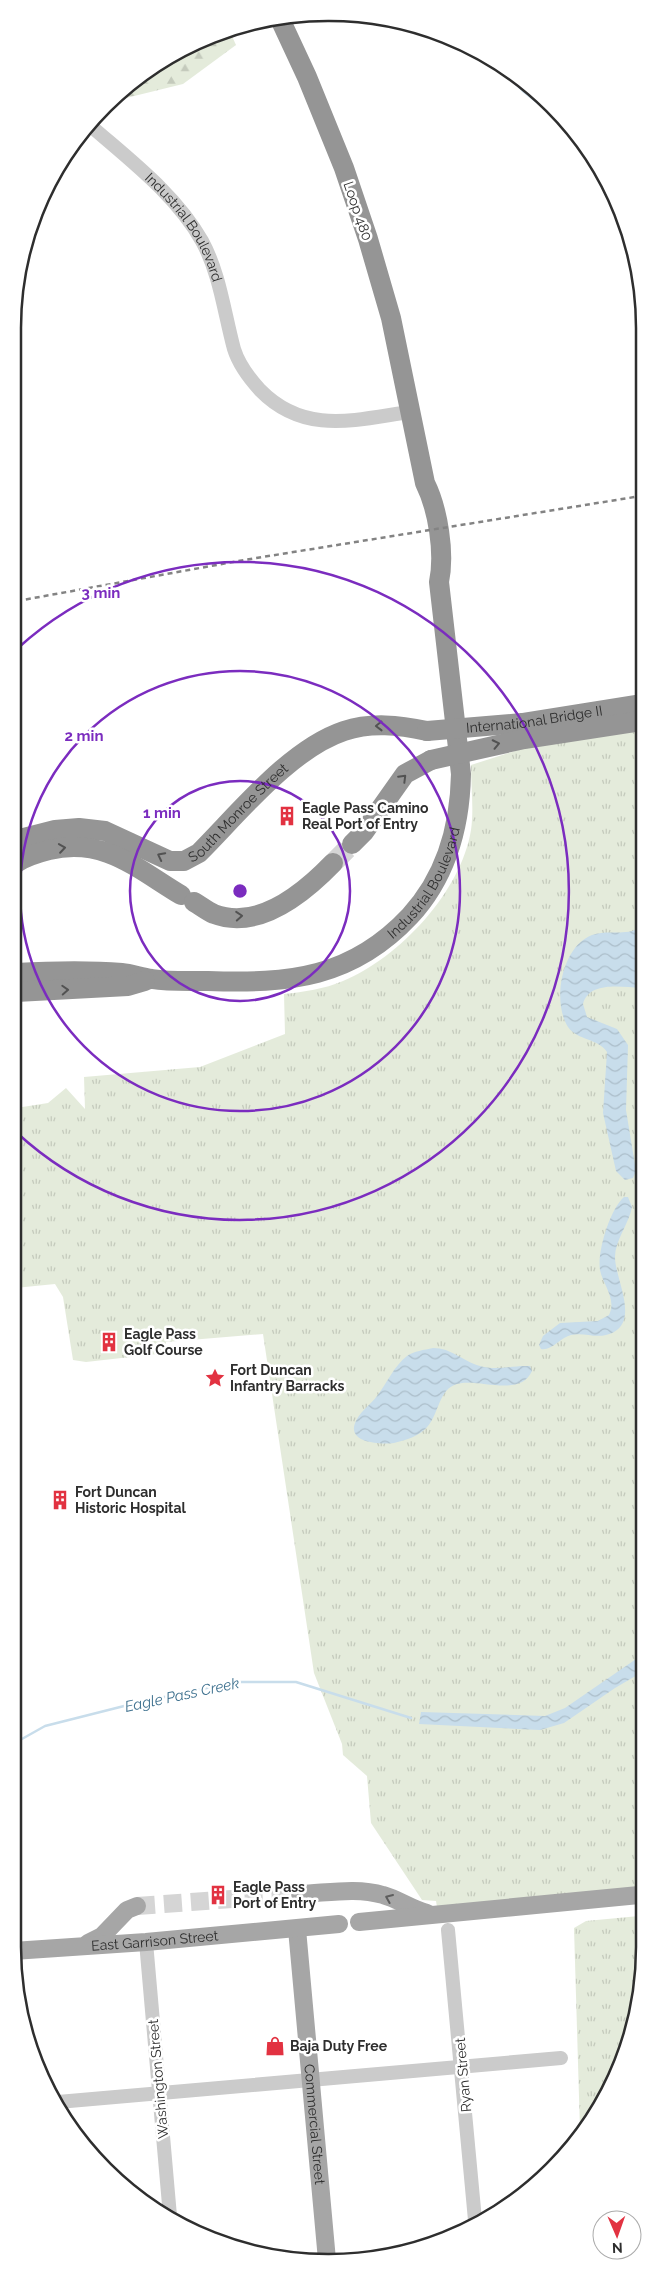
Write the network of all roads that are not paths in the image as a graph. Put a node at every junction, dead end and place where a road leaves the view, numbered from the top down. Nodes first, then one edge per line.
1 (283, 25) edge
2 (94, 129) edge
3 (409, 412) junction
4 (636, 705) edge
5 (636, 721) edge
6 (427, 730) joint
7 (89, 838) junction
8 (21, 839) edge
9 (352, 844) tunnel mouth
10 (21, 860) edge
11 (333, 863) tunnel mouth
12 (21, 973) edge
13 (152, 979) junction
14 (21, 992) edge
15 (300, 1894) tunnel mouth
16 (636, 1895) edge
17 (137, 1906) tunnel mouth
18 (436, 1915) junction
19 (359, 1922) dead end
20 (339, 1924) dead end
21 (297, 1929) junction
22 (448, 1930) dead end
23 (146, 1942) junction
24 (81, 1946) junction
25 (21, 1950) edge
26 (561, 2058) dead end
27 (462, 2066) junction
28 (312, 2080) junction
29 (159, 2093) junction
30 (63, 2102) edge
31 (169, 2209) edge
32 (475, 2217) edge
33 (326, 2254) edge

1 - 3 highway, Loop 480
2 - 3 street, Industrial Boulevard
3 - 13 highway, Industrial Boulevard
4 - 6 highway, International Bridge II, bridge
9 -> 5 highway, International Bridge II, bridge
6 -> 7 highway, South Monroe Street
7 - 8 highway, South Monroe Street
10 -> 7 highway, South Monroe Street
7 -> 11 highway, South Monroe Street
12 - 13 highway, Industrial Boulevard
14 -> 13 highway, Industrial Boulevard
18 -> 15 main road
16 - 18 main road
17 - 24 main road
18 - 19 main road
20 - 21 main road, East Garrison Street
21 - 23 main road, East Garrison Street
21 - 28 main road, Commercial Street
22 - 27 street, Ryan Street
23 - 24 main road, East Garrison Street
23 - 29 street, Washington Street
24 - 25 main road, East Garrison Street
26 - 27 street
27 - 28 street
27 - 32 street, Ryan Street
28 - 29 street
28 - 33 main road, Commercial Street
29 - 30 street
29 - 31 street, Washington Street

